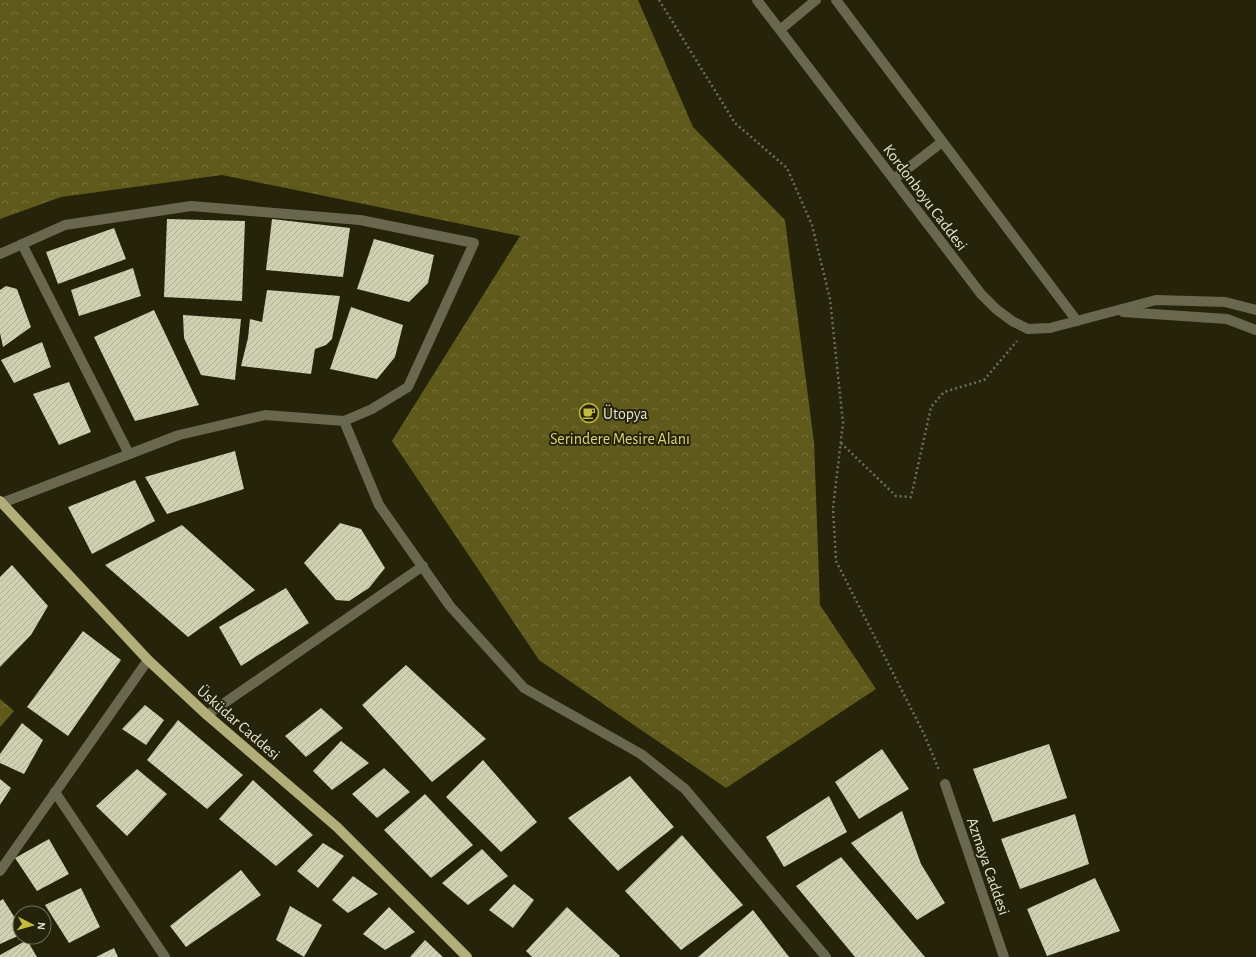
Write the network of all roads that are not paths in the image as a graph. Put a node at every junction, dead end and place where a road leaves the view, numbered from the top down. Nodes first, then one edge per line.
1 (757, 0) edge
2 (816, 0) edge
3 (836, 0) edge
4 (781, 29) junction
5 (942, 142) junction
6 (894, 179) junction
7 (22, 244) junction
8 (0, 254) edge
9 (1256, 310) edge
10 (1115, 311) junction
11 (1077, 321) junction
12 (1256, 330) edge
13 (344, 421) junction
14 (129, 454) junction
15 (1, 502) edge
16 (423, 566) junction
17 (148, 660) junction
18 (207, 715) junction
19 (945, 784) road end
20 (55, 792) junction
21 (0, 871) edge
22 (166, 957) edge
23 (467, 957) edge
24 (826, 957) edge
25 (1004, 957) edge

1 - 4 street, Kordonboyu Caddesi
2 - 4 street
3 - 5 street
4 - 6 street, Kordonboyu Caddesi
5 - 6 street
5 - 11 street
6 - 11 street, Kordonboyu Caddesi
7 - 8 street
7 - 13 street
7 - 14 street
9 - 10 street
10 - 11 street
10 - 12 street
13 - 14 street
13 - 16 street
14 - 15 street
15 - 17 main road, Üsküdar Caddesi
16 - 18 street
16 - 24 street
17 - 18 main road, Üsküdar Caddesi
17 - 20 street
18 - 23 main road, Üsküdar Caddesi
19 - 25 street, Azmaya Caddesi
20 - 21 street
20 - 22 street

